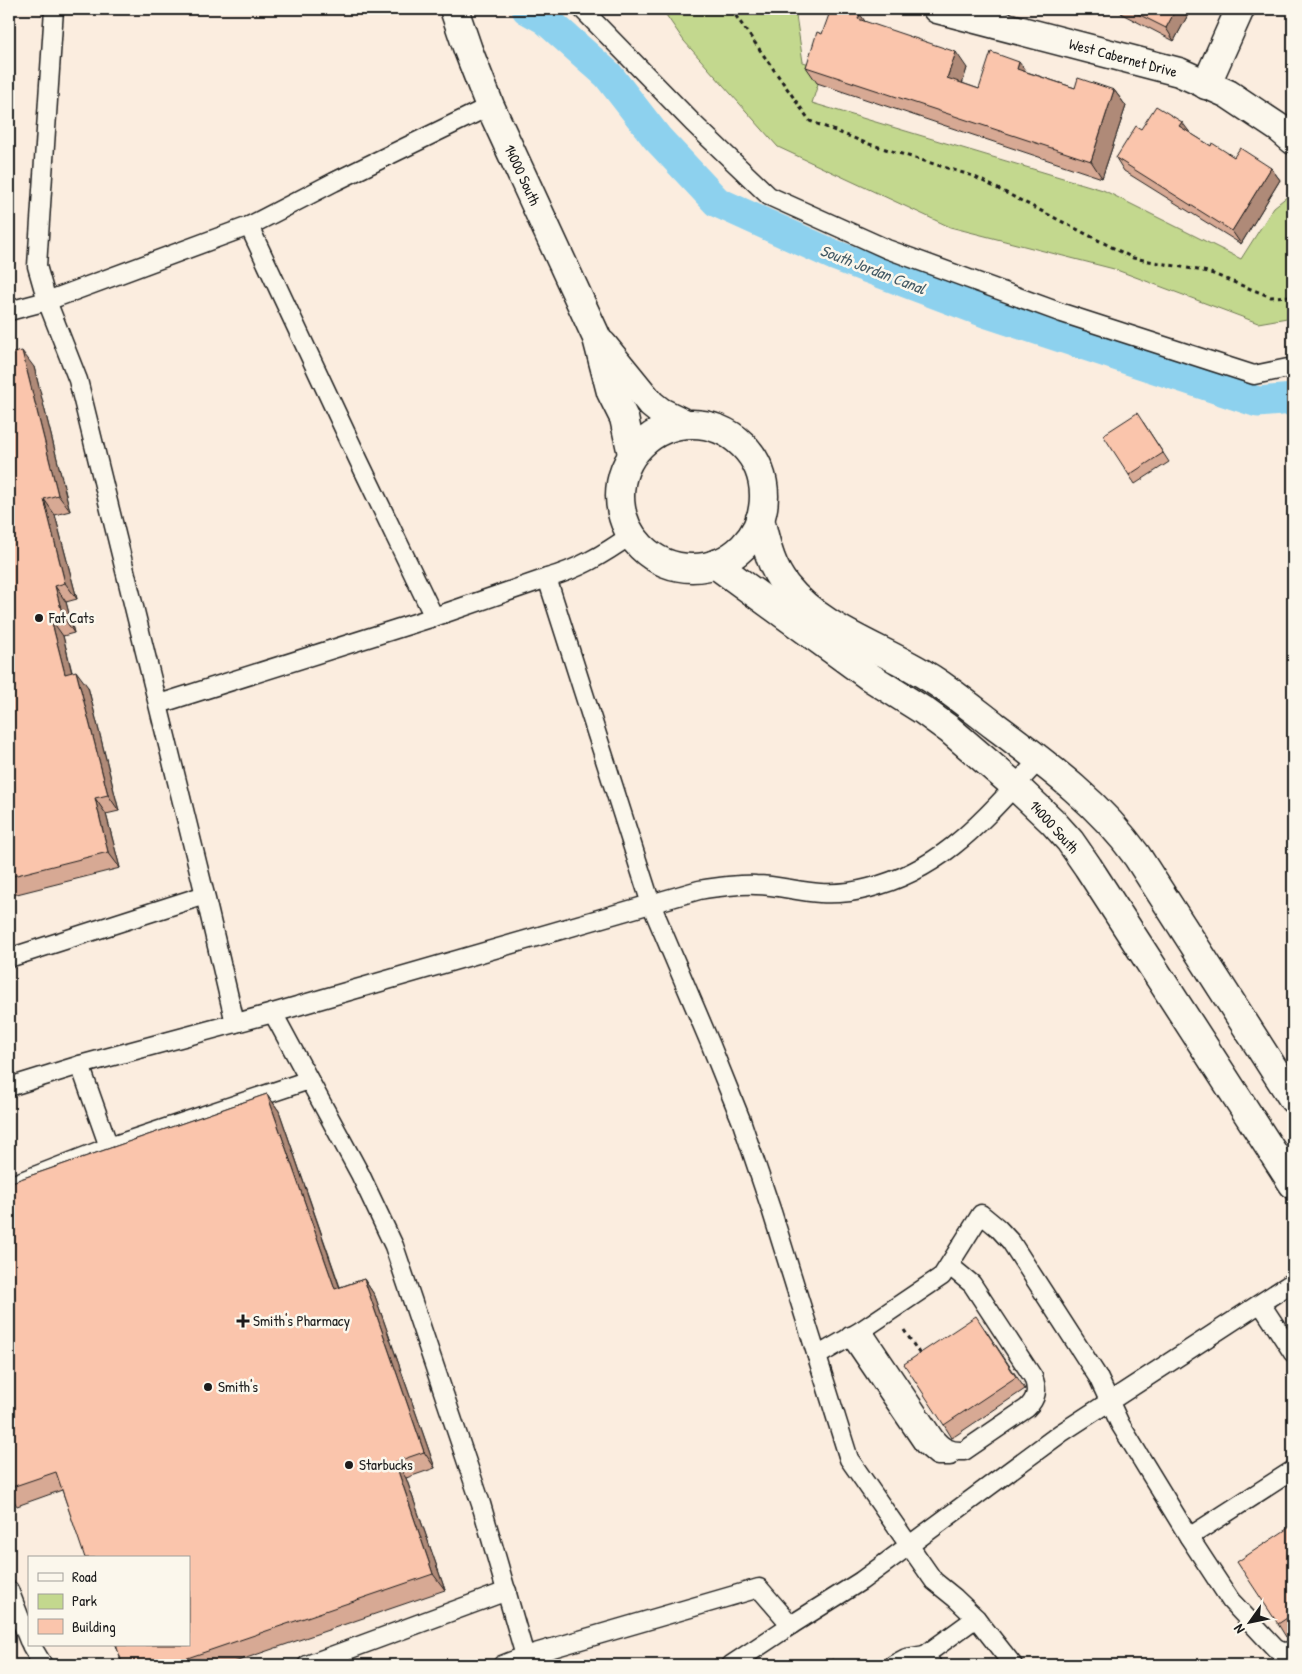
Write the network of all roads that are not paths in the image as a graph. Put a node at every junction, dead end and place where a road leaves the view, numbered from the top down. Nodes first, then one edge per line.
1 (54, 9) edge
2 (454, 9) edge
3 (582, 9) edge
4 (937, 9) edge
5 (1240, 9) edge
6 (1206, 84) junction
7 (490, 106) junction
8 (1293, 140) edge
9 (249, 226) junction
10 (47, 301) junction
11 (9, 311) edge
12 (597, 338) junction
13 (1293, 367) edge
14 (684, 423) junction
15 (632, 454) junction
16 (760, 519) junction
17 (631, 535) junction
18 (715, 564) junction
19 (547, 578) junction
20 (434, 617) junction
21 (159, 704) junction
22 (1039, 760) junction
23 (1015, 786) junction
24 (205, 895) junction
25 (651, 904) junction
26 (9, 958) edge
27 (273, 1013) junction
28 (235, 1023) junction
29 (80, 1065) junction
30 (309, 1080) junction
31 (9, 1087) edge
32 (1293, 1098) edge
33 (109, 1147) junction
34 (1293, 1184) edge
35 (9, 1186) edge
36 (950, 1266) junction
37 (1293, 1282) edge
38 (1261, 1304) junction
39 (856, 1333) junction
40 (1293, 1353) edge
41 (817, 1356) junction
42 (1110, 1402) junction
43 (1293, 1470) edge
44 (1189, 1538) junction
45 (910, 1546) junction
46 (9, 1590) edge
47 (507, 1591) junction
48 (976, 1618) junction
49 (791, 1624) junction
50 (28, 1638) edge
51 (32, 1646) edge
52 (1293, 1651) edge
53 (528, 1660) edge
54 (929, 1660) edge
55 (740, 1663) edge
56 (42, 1665) edge
57 (307, 1665) edge
58 (502, 1665) edge
59 (893, 1665) edge
60 (1012, 1665) edge

1 - 10 lane
2 - 7 street, 14000 South
3 - 13 lane
4 - 6 street, West Cabernet Drive
5 - 6 street
6 - 8 street, West Cabernet Drive
7 - 9 lane
7 - 12 street, 14000 South
9 - 10 lane
9 - 20 lane
10 - 11 lane
10 - 21 lane
12 - 14 street, 14000 South
12 - 15 street, 14000 South
14 - 15 street
14 - 16 street
15 - 17 street
16 - 18 street
16 - 22 street
17 - 18 street
17 - 19 lane
18 - 23 street, 14000 South
19 - 20 lane
19 - 25 lane
20 - 21 lane
21 - 24 lane
22 - 23 lane
22 - 32 street
23 - 25 lane
23 - 34 street, 14000 South
24 - 26 lane
24 - 28 lane
25 - 27 lane
25 - 41 lane
27 - 28 lane
27 - 30 lane
28 - 29 lane
29 - 31 lane
29 - 33 lane
30 - 33 lane
30 - 47 lane
33 - 35 lane
36 - 39 lane
36 - 39 lane
36 - 42 lane
37 - 38 lane
38 - 40 lane
38 - 42 lane
39 - 41 lane
41 - 45 lane
42 - 44 lane
42 - 45 lane
43 - 44 lane
44 - 52 lane
45 - 48 lane
45 - 49 lane
46 - 50 lane
47 - 53 lane
47 - 57 lane
48 - 54 lane
48 - 60 lane
49 - 53 lane
49 - 55 lane
51 - 56 lane
53 - 58 lane
54 - 59 lane

